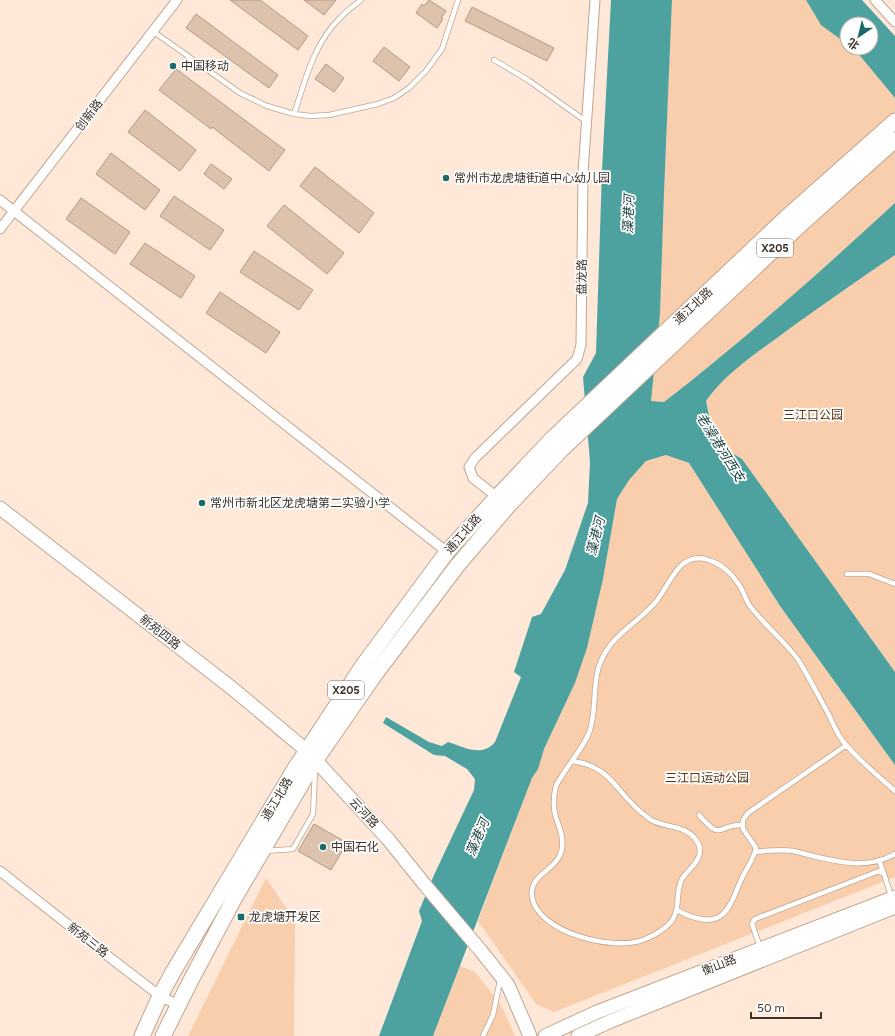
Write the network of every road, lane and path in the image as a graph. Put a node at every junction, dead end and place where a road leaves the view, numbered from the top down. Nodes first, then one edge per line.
1 (178, 0) edge
2 (361, 0) edge
3 (458, 0) edge
4 (595, 0) edge
5 (875, 0) edge
6 (895, 22) edge
7 (154, 32) junction
8 (494, 60) dead end
9 (294, 114) junction
10 (587, 122) junction
11 (895, 122) edge
12 (895, 140) edge
13 (0, 200) edge
14 (14, 211) junction
15 (0, 229) edge
16 (497, 497) junction
17 (0, 508) edge
18 (447, 552) junction
19 (847, 574) dead end
20 (895, 584) edge
21 (845, 746) dead end
22 (311, 756) junction
23 (572, 760) junction
24 (895, 791) edge
25 (699, 815) dead end
26 (743, 825) junction
27 (262, 851) junction
28 (756, 852) junction
29 (895, 854) edge
30 (879, 860) junction
31 (0, 871) edge
32 (884, 874) junction
33 (894, 901) edge
34 (677, 910) junction
35 (761, 949) junction
36 (501, 977) junction
37 (160, 996) junction
38 (178, 1005) junction
39 (142, 1036) edge
40 (163, 1036) edge
41 (483, 1036) edge
42 (530, 1036) edge
43 (545, 1036) edge
44 (578, 1036) edge

1 - 7 street, 创新路
2 - 9 lane
3 - 9 lane
4 - 10 street, 盘龙路
5 - 6 street
7 - 9 lane
7 - 14 street, 创新路
8 - 10 lane
10 - 16 street, 盘龙路
11 - 16 main road, 通江北路 / X205
12 - 22 main road, 通江北路 / X205
13 - 14 street
14 - 15 street, 创新路
14 - 18 street
16 - 18 main road, 通江北路 / X205
17 - 22 street, 新苑四路
18 - 22 main road, 通江北路 / X205
19 - 20 lane
21 - 26 lane
22 - 27 main road, 通江北路 / X205
22 - 27 lane
22 - 36 street, 云河路
22 - 37 main road, 通江北路 / X205
23 - 24 lane
23 - 34 lane
23 - 34 lane
25 - 26 lane
26 - 28 lane
27 - 38 main road, 通江北路 / X205
28 - 30 lane
28 - 34 lane
29 - 30 lane
30 - 32 lane
31 - 37 street, 新苑三路
32 - 33 lane
32 - 35 lane
33 - 35 street, 衡山路
33 - 44 street, 衡山路
35 - 43 street, 衡山路
36 - 41 lane
36 - 42 street
37 - 38 street, 新苑三路
37 - 39 main road, 通江北路 / X205
38 - 40 main road, 通江北路 / X205

